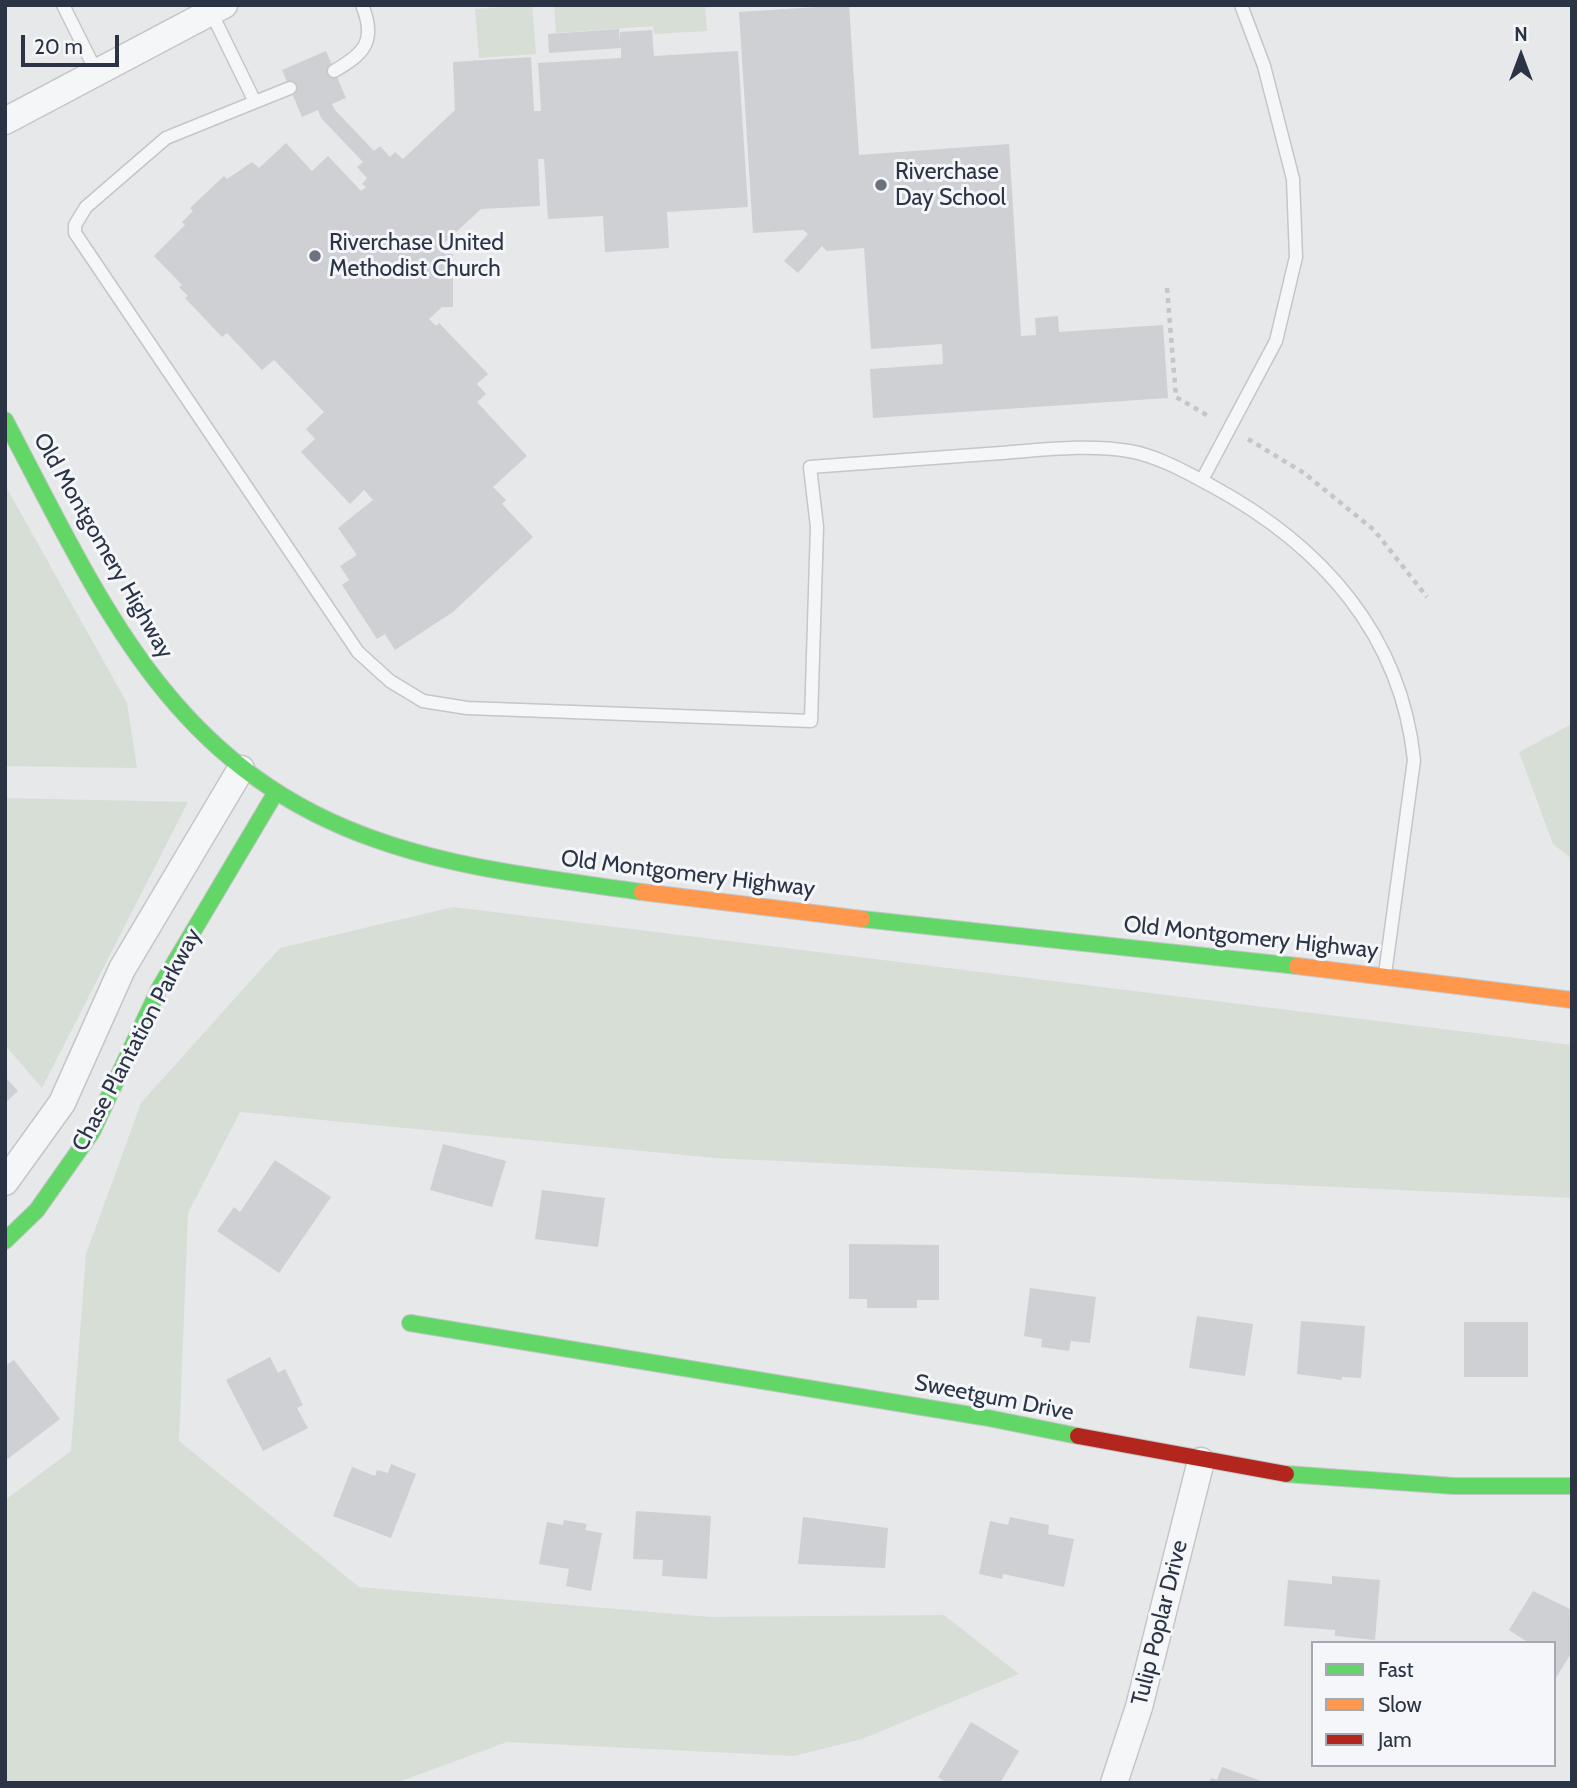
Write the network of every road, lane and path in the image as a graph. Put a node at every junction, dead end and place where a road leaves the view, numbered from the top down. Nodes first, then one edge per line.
1 (63, 5) edge
2 (362, 5) edge
3 (1241, 5) edge
4 (217, 9) edge
5 (334, 71) dead end
6 (97, 72) junction
7 (290, 88) dead end
8 (255, 102) junction
9 (5, 121) edge
10 (1167, 288) dead end
11 (5, 420) edge
12 (1230, 429) junction
13 (1202, 481) junction
14 (1427, 597) dead end
15 (241, 769) junction
16 (276, 792) junction
17 (1385, 975) junction
18 (1572, 1000) edge
19 (5, 1182) edge
20 (5, 1241) edge
21 (410, 1323) dead end
22 (1201, 1461) junction
23 (1572, 1486) edge
24 (1114, 1783) edge

1 - 6 lane
2 - 5 lane
3 - 12 lane
4 - 6 street
4 - 8 lane
6 - 9 street
7 - 8 lane
8 - 13 lane
10 - 12 path
11 - 15 street, Old Montgomery Highway
12 - 13 lane
12 - 14 path
13 - 17 lane
15 - 16 street, Old Montgomery Highway
15 - 19 street, Chase Plantation Parkway
16 - 17 street, Old Montgomery Highway
16 - 20 street, Chase Plantation Parkway
17 - 18 street, Old Montgomery Highway
21 - 22 street, Sweetgum Drive
22 - 23 street, Sweetgum Drive
22 - 24 street, Tulip Poplar Drive

